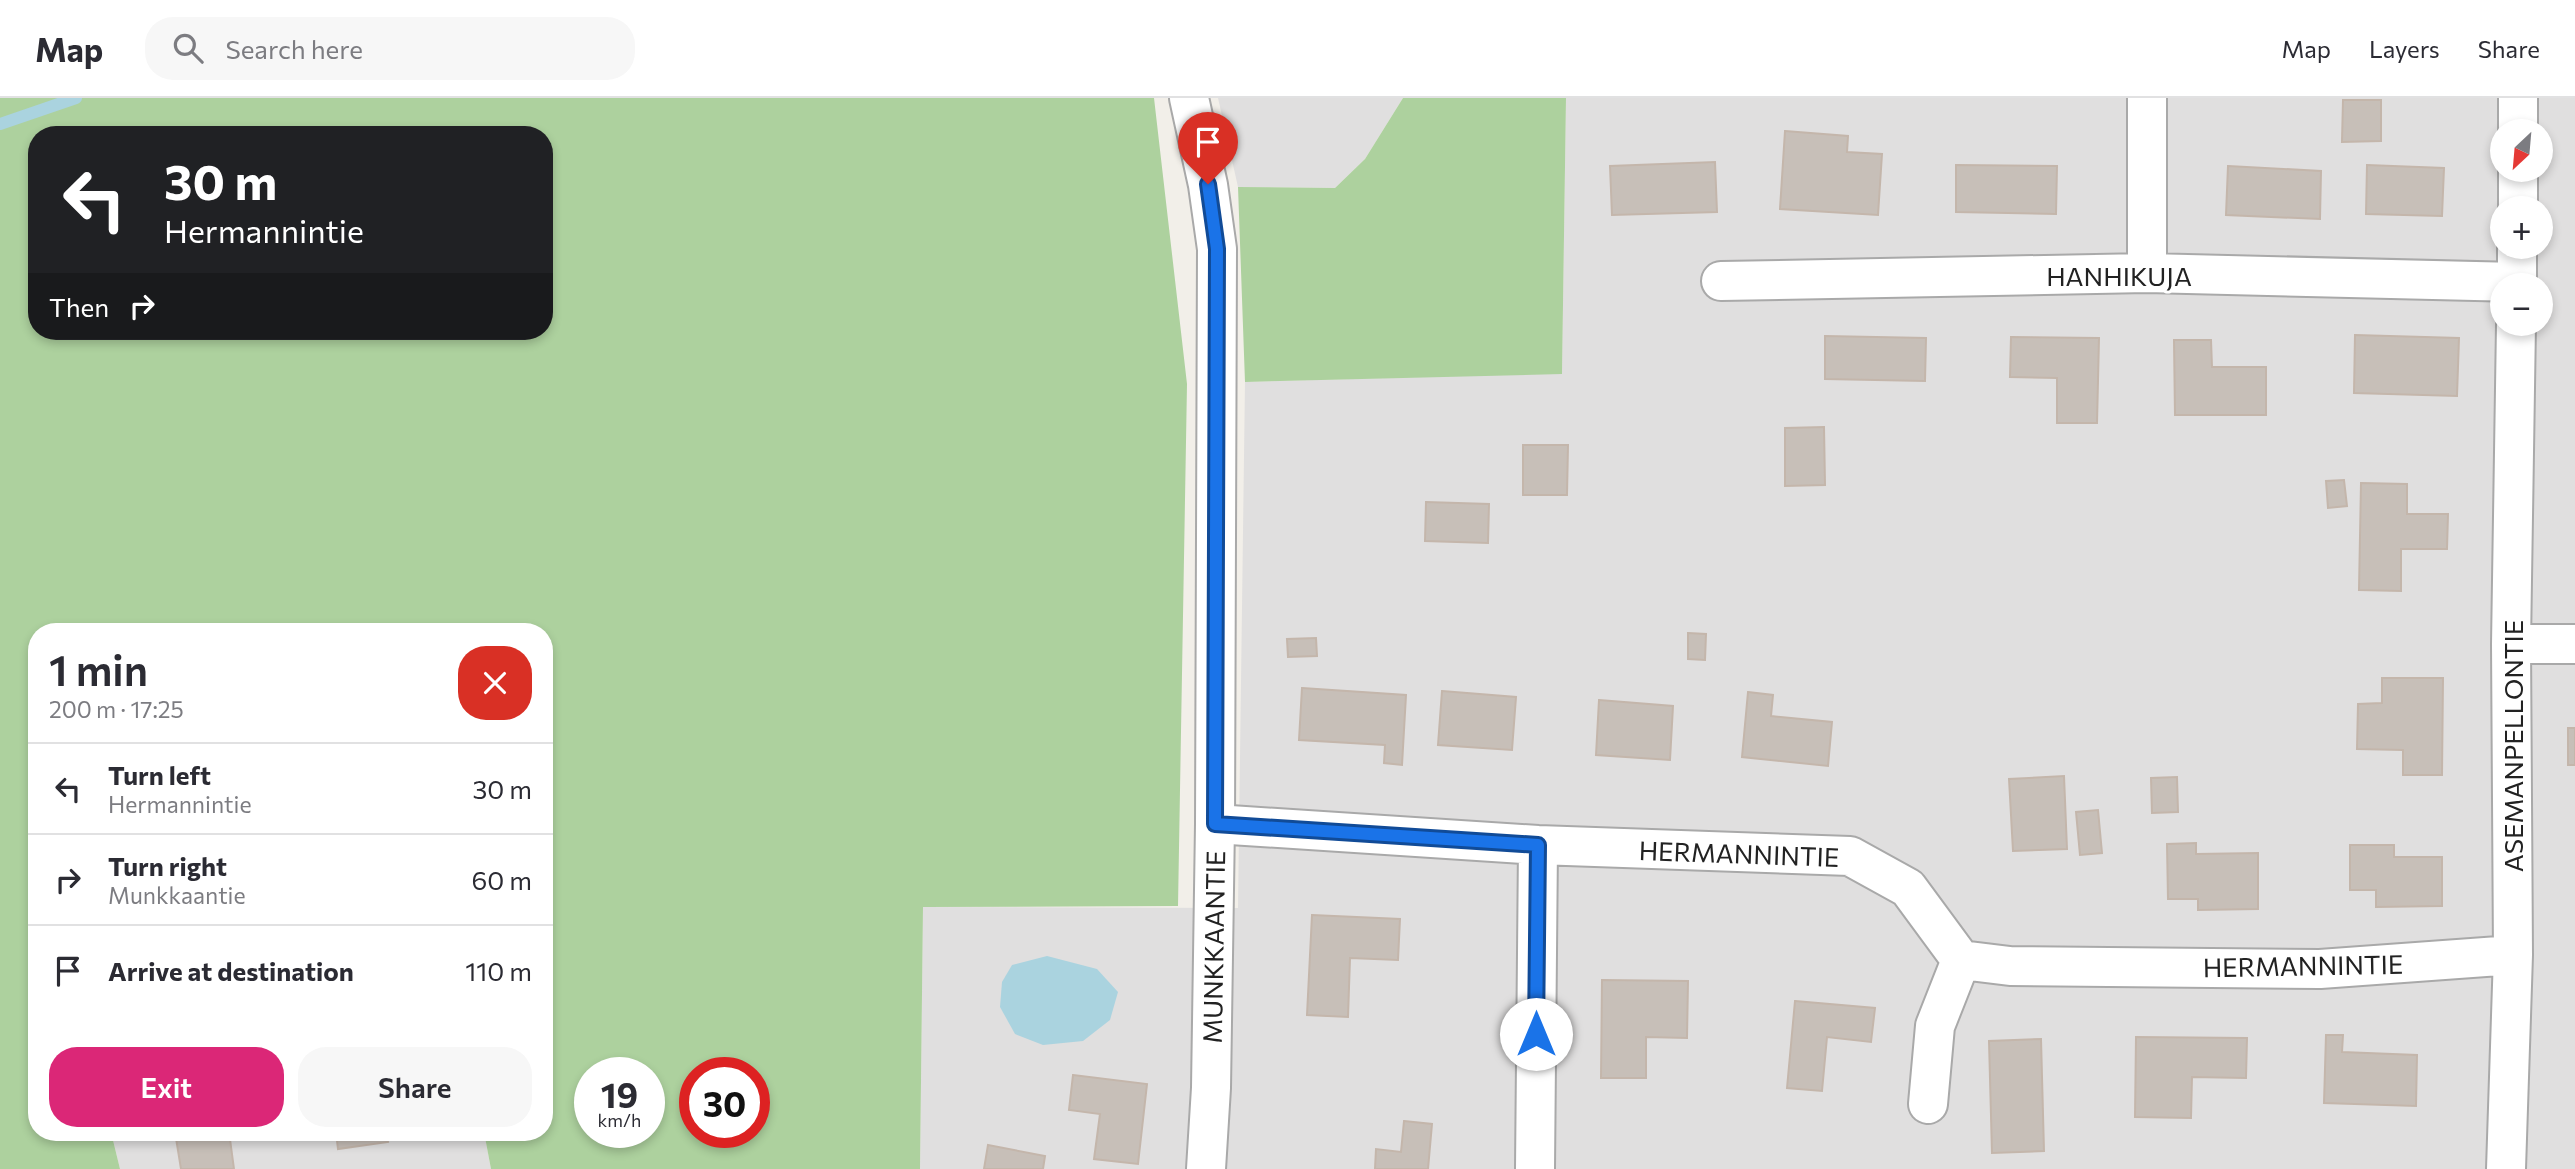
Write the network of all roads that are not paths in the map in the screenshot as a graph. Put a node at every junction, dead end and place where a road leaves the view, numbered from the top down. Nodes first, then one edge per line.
1 (1189, 98) edge
2 (2147, 98) edge
3 (2518, 98) edge
4 (2518, 119) edge
5 (2517, 271) edge
6 (2147, 273) junction
7 (1721, 281) dead end
8 (2516, 336) edge
9 (2511, 643) junction
10 (2575, 644) edge
11 (1215, 824) junction
12 (1538, 845) junction
13 (2513, 955) junction
14 (1961, 960) junction
15 (1927, 1104) dead end
16 (1206, 1169) edge
17 (1535, 1169) edge
18 (2506, 1169) edge

1 - 11 street, MUNKKAANTIE
2 - 6 street
3 - 4 street
5 - 6 street, HANHIKUJA
6 - 7 street, HANHIKUJA
8 - 9 street, ASEMANPELLONTIE
9 - 10 street
9 - 13 street, ASEMANPELLONTIE
11 - 12 street, HERMANNINTIE
11 - 16 street, MUNKKAANTIE
12 - 14 street, HERMANNINTIE
12 - 17 street
13 - 14 street, HERMANNINTIE
13 - 18 street, ASEMANPELLONTIE
14 - 15 street

